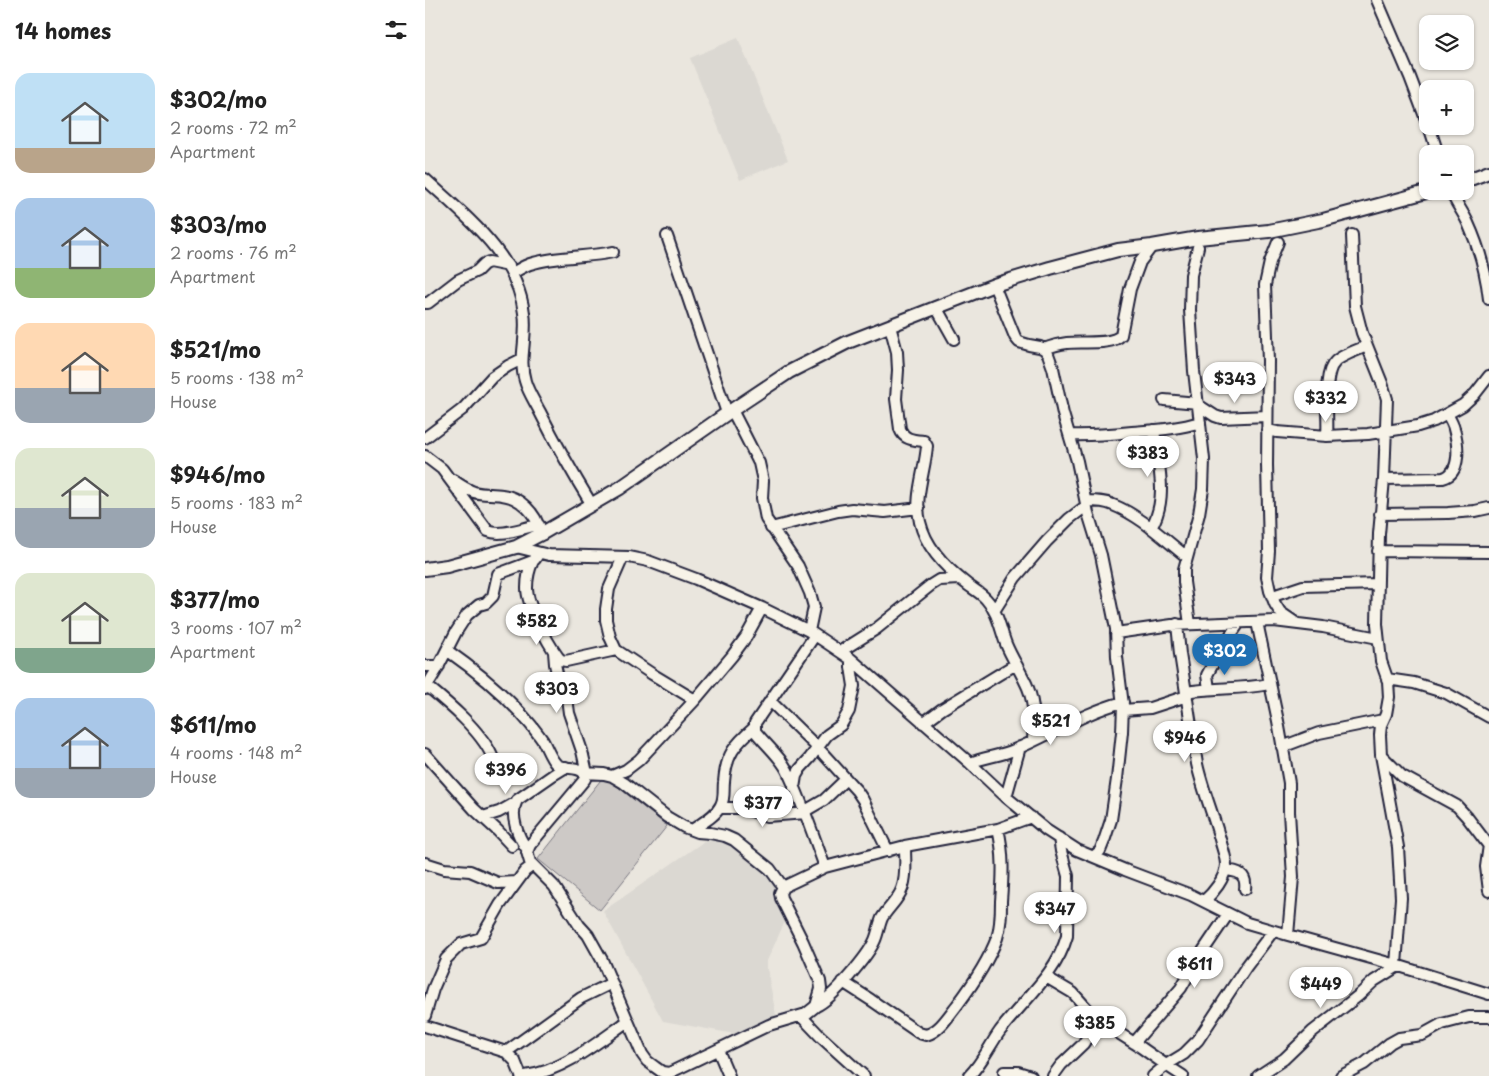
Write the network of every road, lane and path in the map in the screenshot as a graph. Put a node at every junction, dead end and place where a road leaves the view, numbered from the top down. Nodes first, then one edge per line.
1 (1377, 0) edge
2 (1419, 101) edge
3 (1489, 172) edge
4 (1474, 178) edge
5 (425, 179) edge
6 (1419, 194) edge
7 (1456, 200) edge
8 (1352, 235) dead end
9 (667, 236) dead end
10 (1278, 242) dead end
11 (1152, 246) junction
12 (1198, 247) dead end
13 (613, 252) dead end
14 (511, 270) junction
15 (994, 285) junction
16 (1489, 299) edge
17 (425, 303) edge
18 (936, 307) junction
19 (890, 326) junction
20 (954, 339) dead end
21 (1367, 346) junction
22 (1044, 349) junction
23 (522, 359) junction
24 (1489, 376) edge
25 (1163, 400) dead end
26 (1198, 404) junction
27 (730, 412) junction
28 (1447, 414) junction
29 (1267, 416) junction
30 (1221, 418) junction
31 (1200, 423) junction
32 (1154, 430) junction
33 (1267, 430) junction
34 (1386, 430) junction
35 (1070, 435) junction
36 (1327, 436) junction
37 (425, 438) edge
38 (425, 456) edge
39 (442, 469) junction
40 (1384, 480) junction
41 (1086, 503) junction
42 (592, 505) junction
43 (919, 508) junction
44 (1489, 508) edge
45 (1380, 514) junction
46 (771, 528) junction
47 (1151, 528) junction
48 (540, 530) junction
49 (517, 547) junction
50 (1378, 551) junction
51 (1489, 552) edge
52 (536, 557) junction
53 (623, 557) junction
54 (1187, 557) junction
55 (425, 569) edge
56 (960, 579) junction
57 (1377, 584) junction
58 (1273, 599) junction
59 (762, 608) junction
60 (994, 611) junction
61 (1239, 622) junction
62 (1257, 622) junction
63 (1296, 623) junction
64 (1177, 624) junction
65 (1190, 624) junction
66 (812, 633) junction
67 (1116, 633) junction
68 (1378, 638) junction
69 (448, 650) junction
70 (615, 650) junction
71 (841, 651) junction
72 (554, 652) junction
73 (851, 659) junction
74 (1016, 664) junction
75 (425, 666) edge
76 (439, 666) junction
77 (1387, 679) junction
78 (1269, 684) junction
79 (426, 687) edge
80 (1209, 689) junction
81 (1186, 694) junction
82 (695, 700) junction
83 (770, 701) junction
84 (1123, 706) junction
85 (1489, 717) edge
86 (1383, 720) junction
87 (923, 723) junction
88 (755, 727) junction
89 (1033, 741) junction
90 (1020, 747) junction
91 (1282, 747) junction
92 (818, 748) junction
93 (425, 754) edge
94 (1381, 755) junction
95 (493, 756) dead end
96 (970, 763) junction
97 (566, 767) junction
98 (586, 773) junction
99 (612, 776) junction
100 (846, 779) junction
101 (794, 788) junction
102 (1006, 797) junction
103 (515, 803) junction
104 (720, 808) junction
105 (805, 812) junction
106 (483, 817) junction
107 (1031, 817) junction
108 (998, 829) junction
109 (692, 830) junction
110 (1059, 838) junction
111 (1489, 845) edge
112 (512, 846) dead end
113 (905, 846) junction
114 (527, 849) junction
115 (888, 850) junction
116 (1094, 856) junction
117 (425, 863) edge
118 (533, 866) junction
119 (825, 867) junction
120 (1225, 870) junction
121 (517, 882) junction
122 (783, 887) junction
123 (1245, 889) dead end
124 (1489, 891) edge
125 (1204, 901) junction
126 (1228, 914) junction
127 (1273, 931) junction
128 (1287, 936) junction
129 (1397, 966) junction
130 (1046, 977) junction
131 (843, 982) junction
132 (613, 983) junction
133 (1489, 994) edge
134 (1084, 1004) junction
135 (816, 1006) junction
136 (425, 1016) edge
137 (801, 1016) junction
138 (1489, 1017) edge
139 (628, 1021) junction
140 (425, 1026) edge
141 (1134, 1043) junction
142 (718, 1050) junction
143 (505, 1052) junction
144 (562, 1064) junction
145 (1166, 1065) junction
146 (1005, 1072) dead end
147 (667, 1075) edge
148 (523, 1076) edge
149 (565, 1076) edge
150 (729, 1076) edge
151 (864, 1076) edge
152 (969, 1076) edge
153 (1031, 1076) edge
154 (1053, 1076) edge
155 (1153, 1076) edge
156 (1183, 1076) edge
157 (1258, 1076) edge
158 (1341, 1076) edge

1 - 2 street
3 - 4 main road
5 - 14 street
6 - 11 main road
7 - 16 street
8 - 21 street
9 - 27 street
10 - 29 street
11 - 15 main road
11 - 22 street
12 - 26 street
13 - 14 street
14 - 17 street
14 - 23 street
15 - 18 main road
15 - 22 street
18 - 19 main road
18 - 20 street
19 - 27 main road
19 - 43 street
21 - 34 street
21 - 36 street
22 - 35 street
23 - 37 street
23 - 42 street
24 - 28 street
25 - 26 street
26 - 30 street
26 - 31 street
27 - 42 main road
27 - 46 street
28 - 34 street
28 - 40 street
29 - 30 street
29 - 33 street
30 - 31 street
31 - 32 street
31 - 54 street
32 - 35 street
32 - 47 street
33 - 36 street
33 - 58 street
34 - 36 street
34 - 40 street
35 - 41 street
38 - 39 street
39 - 48 street
39 - 48 street
40 - 45 street
41 - 47 street
41 - 60 street
41 - 67 street
42 - 48 main road
43 - 46 street
43 - 56 street
44 - 45 street
45 - 50 street
46 - 66 street
47 - 54 street
48 - 49 main road
49 - 52 street
49 - 55 main road
50 - 51 street
50 - 57 street
52 - 53 street
52 - 69 street
52 - 72 street
53 - 59 street
53 - 70 street
54 - 65 street
56 - 60 street
56 - 71 street
57 - 58 street
57 - 68 street
58 - 63 street
59 - 66 street
59 - 82 street
60 - 74 street
61 - 62 street
61 - 65 street
61 - 80 street
62 - 63 street
62 - 78 street
63 - 68 street
64 - 65 street
64 - 67 street
64 - 81 street
66 - 71 street
66 - 83 street
67 - 84 street
68 - 77 street
69 - 76 street
69 - 97 street
70 - 72 street
70 - 82 street
71 - 73 street
72 - 98 street
73 - 87 street
73 - 92 street
74 - 87 street
74 - 89 street
75 - 76 street
76 - 79 street
77 - 85 street
77 - 86 street
78 - 80 street
78 - 91 street
79 - 95 street
80 - 81 street
81 - 84 street
81 - 120 street
82 - 99 street
83 - 88 street
83 - 92 street
84 - 89 street
84 - 116 street
86 - 91 street
86 - 94 street
87 - 96 street
88 - 101 street
88 - 104 street
89 - 90 street
90 - 96 street
90 - 102 street
91 - 128 street
92 - 100 street
92 - 101 street
93 - 106 street
94 - 111 street
94 - 129 street
96 - 102 street
97 - 98 street
97 - 103 street
98 - 99 street
98 - 114 street
99 - 109 street
100 - 105 street
100 - 115 street
101 - 105 street
102 - 107 street
103 - 106 street
103 - 114 street
104 - 105 street
104 - 109 street
105 - 119 street
106 - 112 street
107 - 108 street
107 - 110 street
108 - 113 street
108 - 131 street
109 - 122 street
110 - 116 street
110 - 130 street
111 - 124 street
113 - 115 street
113 - 131 street
114 - 118 street
115 - 119 street
116 - 125 street
117 - 121 street
118 - 121 street
118 - 132 street
119 - 122 street
120 - 123 street
120 - 125 street
121 - 136 street
122 - 135 street
125 - 126 street
126 - 127 street
126 - 141 street
127 - 128 street
127 - 145 street
128 - 129 street
129 - 133 street
129 - 157 street
130 - 134 street
130 - 152 street
131 - 135 street
132 - 139 street
132 - 143 street
134 - 141 street
134 - 154 street
135 - 137 street
137 - 142 street
137 - 151 street
138 - 158 street
139 - 144 street
139 - 147 street
140 - 143 street
141 - 145 street
142 - 147 street
142 - 150 street
143 - 148 street
144 - 148 street
144 - 149 street
145 - 155 street
145 - 156 street
146 - 153 street

